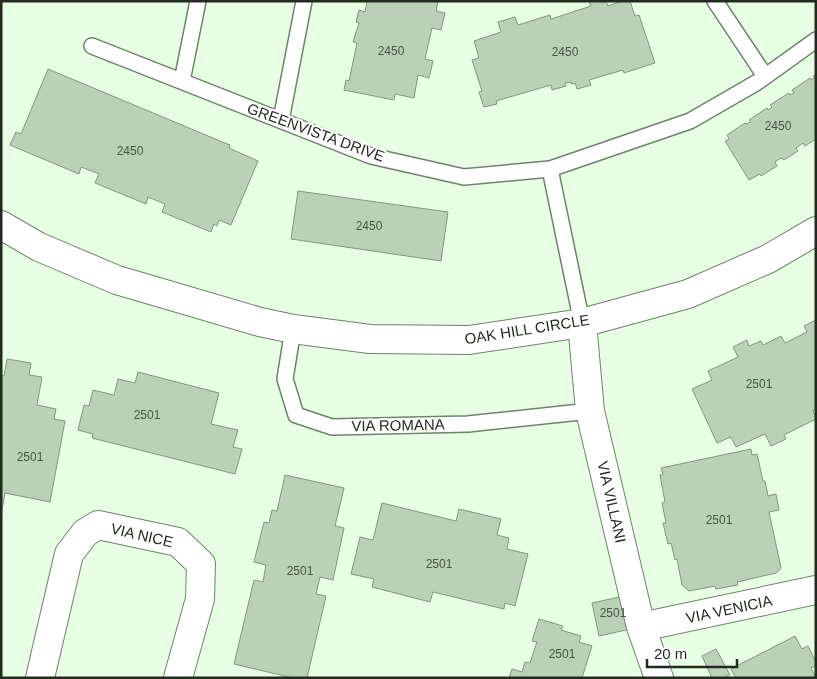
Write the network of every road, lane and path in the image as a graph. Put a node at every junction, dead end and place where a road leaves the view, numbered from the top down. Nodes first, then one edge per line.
1 (198, 1) edge
2 (304, 1) edge
3 (715, 1) edge
4 (816, 40) edge
5 (92, 46) dead end
6 (765, 76) junction
7 (182, 81) junction
8 (280, 120) junction
9 (550, 169) junction
10 (1, 224) edge
11 (816, 231) edge
12 (582, 323) junction
13 (293, 329) junction
14 (590, 411) junction
15 (816, 590) edge
16 (641, 627) junction
17 (40, 678) edge
18 (178, 678) edge
19 (659, 678) edge

1 - 7 lane
2 - 8 lane
3 - 6 lane
4 - 6 lane, GREENVISTA DRIVE
5 - 7 lane, GREENVISTA DRIVE
6 - 9 lane, GREENVISTA DRIVE
7 - 8 lane, GREENVISTA DRIVE
8 - 9 lane, GREENVISTA DRIVE
9 - 12 lane
10 - 13 street, OAK HILL CIRCLE
11 - 12 street, OAK HILL CIRCLE
12 - 13 street, OAK HILL CIRCLE
12 - 14 street, VIA VILLANI
13 - 14 lane, VIA ROMANA
14 - 16 street, VIA VILLANI
15 - 16 street, VIA VENICIA
16 - 19 street, VIA VILLANI
17 - 18 street, VIA NICE

